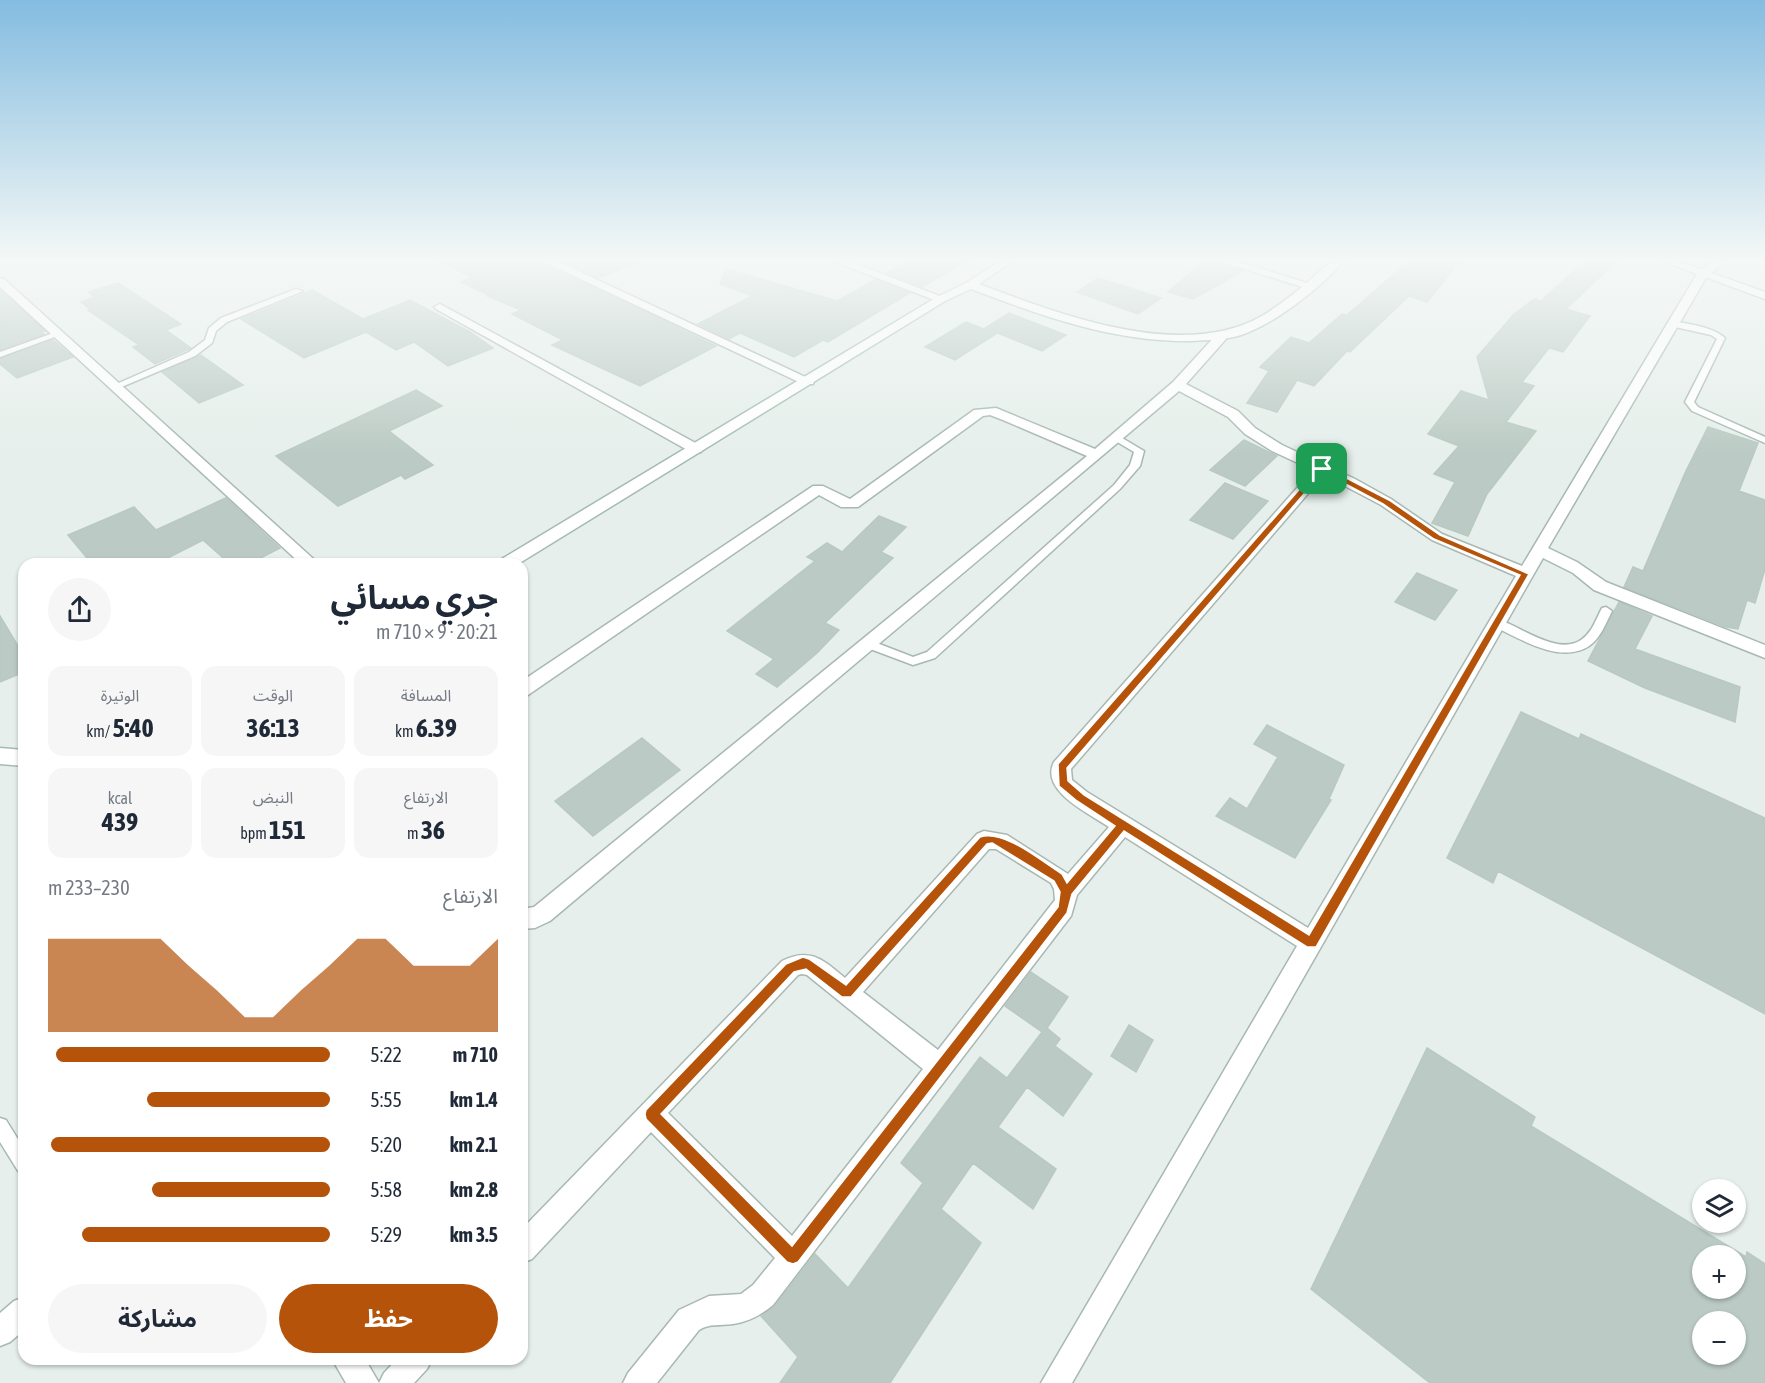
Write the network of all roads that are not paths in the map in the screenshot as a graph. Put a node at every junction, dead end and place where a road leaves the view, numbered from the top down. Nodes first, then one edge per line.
1 (50, 326) edge
2 (217, 326) edge
3 (473, 326) edge
4 (687, 326) edge
5 (898, 326) edge
6 (1092, 326) edge
7 (1251, 326) edge
8 (1673, 326) edge
9 (1681, 326) edge
10 (59, 334) junction
11 (1222, 336) junction
12 (0, 355) edge
13 (808, 381) junction
14 (1178, 385) junction
15 (116, 386) junction
16 (1117, 438) junction
17 (1765, 440) edge
18 (696, 449) junction
19 (1096, 455) junction
20 (1322, 469) junction
21 (1539, 550) junction
22 (304, 558) edge
23 (516, 558) edge
24 (1525, 574) junction
25 (1606, 611) dead end
26 (1497, 623) junction
27 (869, 644) junction
28 (1765, 652) edge
29 (528, 686) edge
30 (0, 756) edge
31 (18, 758) edge
32 (1123, 825) junction
33 (1066, 892) junction
34 (528, 919) edge
35 (1311, 943) junction
36 (847, 993) junction
37 (940, 1067) junction
38 (651, 1114) junction
39 (0, 1126) edge
40 (18, 1155) edge
41 (528, 1243) edge
42 (793, 1257) junction
43 (18, 1316) edge
44 (0, 1332) edge
45 (351, 1365) edge
46 (411, 1365) edge
47 (364, 1383) edge
48 (394, 1383) edge
49 (638, 1383) edge
50 (1056, 1383) edge

1 - 10 street
2 - 15 lane
3 - 18 street
4 - 13 street
5 - 13 street
6 - 11 street
7 - 11 street
8 - 21 street
9 - 17 lane
10 - 12 lane
10 - 15 street
11 - 14 street
13 - 18 street
14 - 16 street
14 - 20 street
15 - 22 street
16 - 19 street
16 - 27 lane
18 - 23 street
19 - 27 street
19 - 29 street
20 - 24 street
20 - 32 street
21 - 24 street
21 - 28 street
24 - 26 street
25 - 26 lane
26 - 35 street
27 - 34 street
30 - 31 street
32 - 33 street
32 - 35 street
33 - 36 street
33 - 37 street
35 - 50 street
36 - 37 street
36 - 38 street
37 - 42 street
38 - 41 street
38 - 42 street
39 - 40 lane
42 - 49 street
43 - 44 street
45 - 47 street
46 - 48 street

